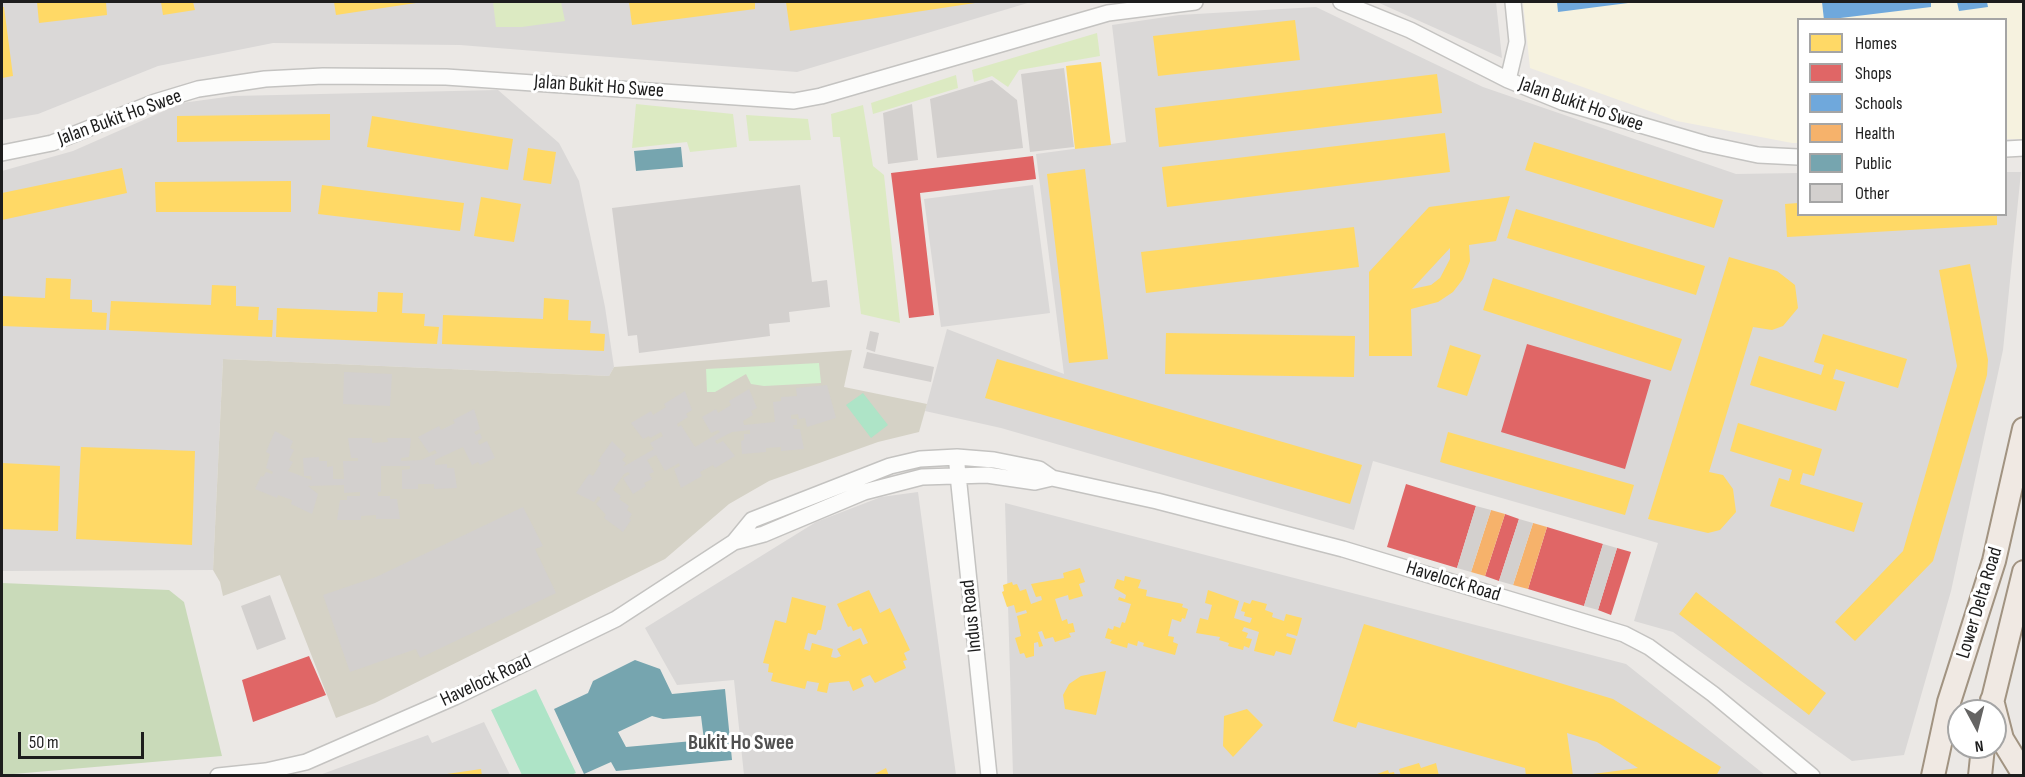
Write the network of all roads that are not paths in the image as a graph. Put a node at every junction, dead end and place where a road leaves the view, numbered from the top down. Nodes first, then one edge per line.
1 (1195, 2) edge
2 (1341, 2) edge
3 (1513, 2) edge
4 (1508, 80) junction
5 (2024, 148) edge
6 (2007, 149) edge
7 (2, 153) edge
8 (1797, 158) edge
9 (2024, 429) edge
10 (957, 457) junction
11 (958, 474) junction
12 (1052, 478) junction
13 (734, 542) junction
14 (2024, 572) edge
15 (1992, 699) edge
16 (2007, 748) edge
17 (1937, 750) junction
18 (1982, 759) edge
19 (254, 774) edge
20 (2024, 775) edge
21 (218, 776) edge
22 (989, 776) edge
23 (1812, 776) edge
24 (1918, 776) edge
25 (1933, 776) edge
26 (1980, 776) edge

1 - 7 street, Jalan Bukit Ho Swee
2 - 4 street, Jalan Bukit Ho Swee
3 - 4 street
4 - 8 street, Jalan Bukit Ho Swee
5 - 6 street
9 - 17 main road, Lower Delta Road
10 - 11 street, Indus Road
10 - 12 street, Havelock Road
10 - 13 street, Havelock Road
11 - 12 street, Havelock Road
11 - 13 street, Havelock Road
11 - 22 street, Indus Road
12 - 23 street, Havelock Road
13 - 19 street, Havelock Road
14 - 15 main road, Lower Delta Road
16 - 20 main road
17 - 24 main road
17 - 25 main road, Lower Delta Road
18 - 26 main road
19 - 21 street, Havelock Road

